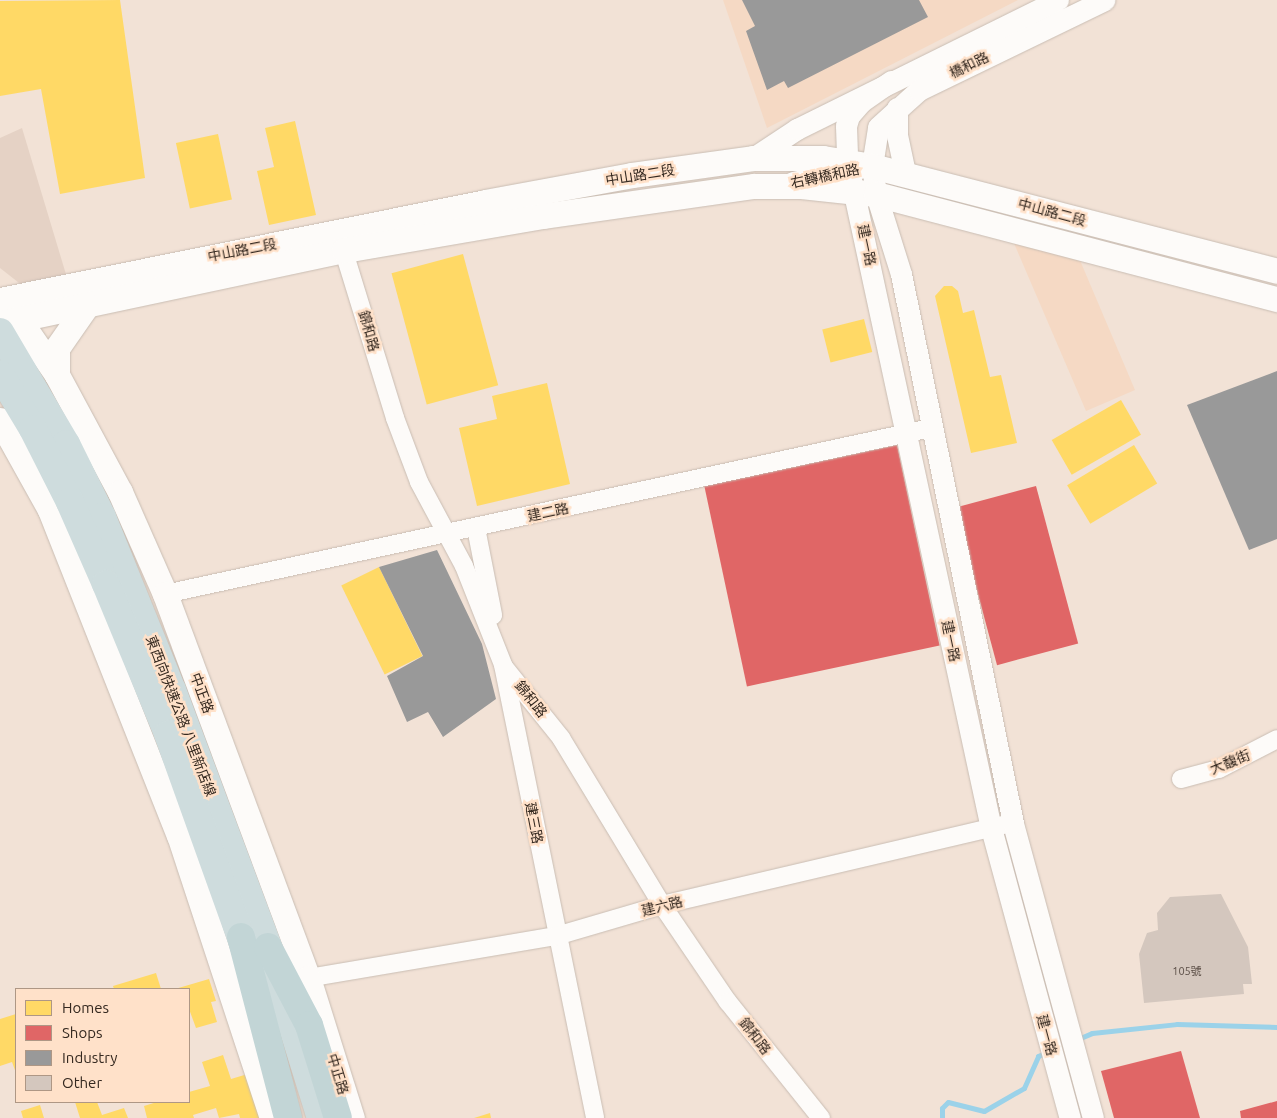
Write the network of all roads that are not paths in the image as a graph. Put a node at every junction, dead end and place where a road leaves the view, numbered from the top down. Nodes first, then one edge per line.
1 (1058, 0) edge
2 (1104, 0) edge
3 (891, 82) junction
4 (897, 108) junction
5 (753, 158) junction
6 (905, 174) junction
7 (864, 183) junction
8 (341, 240) junction
9 (1277, 271) edge
10 (1277, 299) edge
11 (87, 305) junction
12 (4, 311) edge
13 (0, 352) edge
14 (0, 374) edge
15 (57, 375) junction
16 (0, 420) edge
17 (931, 428) junction
18 (907, 434) junction
19 (476, 528) junction
20 (447, 532) junction
21 (165, 594) junction
22 (504, 667) junction
23 (1277, 739) edge
24 (1181, 779) dead end
25 (1013, 823) junction
26 (991, 828) junction
27 (662, 905) junction
28 (556, 936) junction
29 (241, 937) junction
30 (268, 946) junction
31 (308, 978) junction
32 (272, 1118) edge
33 (288, 1118) edge
34 (304, 1118) edge
35 (313, 1118) edge
36 (321, 1118) edge
37 (338, 1118) edge
38 (352, 1118) edge
39 (595, 1118) edge
40 (821, 1118) edge
41 (1070, 1118) edge
42 (1093, 1118) edge

1 - 3 street, 橋和路
2 - 4 street, 橋和路
3 - 5 street, 橋和路
3 - 7 street, 橋和路
4 - 6 street
4 - 7 street, 橋和路
5 - 7 main road, 中山路二段
5 - 8 main road, 中山路二段
6 - 7 main road, 中山路二段
6 - 9 main road, 中山路二段
7 - 8 main road, 中山路二段
7 - 10 main road, 中山路二段
7 - 17 street, 建一路
7 - 18 street, 建一路
8 - 11 main road, 中山路二段
8 - 12 main road, 中山路二段
8 - 20 street, 錦和路
11 - 12 main road, 中山路二段
11 - 15 main road
12 - 15 main road, 中正路
12 - 30 highway, 東西向快速公路 八里新店線
13 - 35 main road
14 - 29 highway, 東西向快速公路 八里新店線
15 - 21 main road, 中正路
16 - 32 main road
17 - 18 street, 建二路
17 - 25 street, 建一路
18 - 19 street, 建二路
18 - 26 street, 建一路
19 - 20 street, 建二路
19 - 22 street, 建三路
20 - 21 street, 建二路
20 - 22 street, 錦和路
21 - 31 main road, 中正路
22 - 27 street, 錦和路
22 - 28 street, 建三路
23 - 24 street, 大馥街
25 - 26 street, 建六路
25 - 42 street, 建一路
26 - 27 street, 建六路
26 - 41 street, 建一路
27 - 28 street, 建六路
27 - 40 street, 錦和路
28 - 31 street, 建六路
28 - 39 street, 建三路
29 - 33 highway
29 - 34 highway, 東西向快速公路 八里新店線
30 - 36 highway, 東西向快速公路 八里新店線
30 - 37 highway
31 - 38 main road, 中正路

